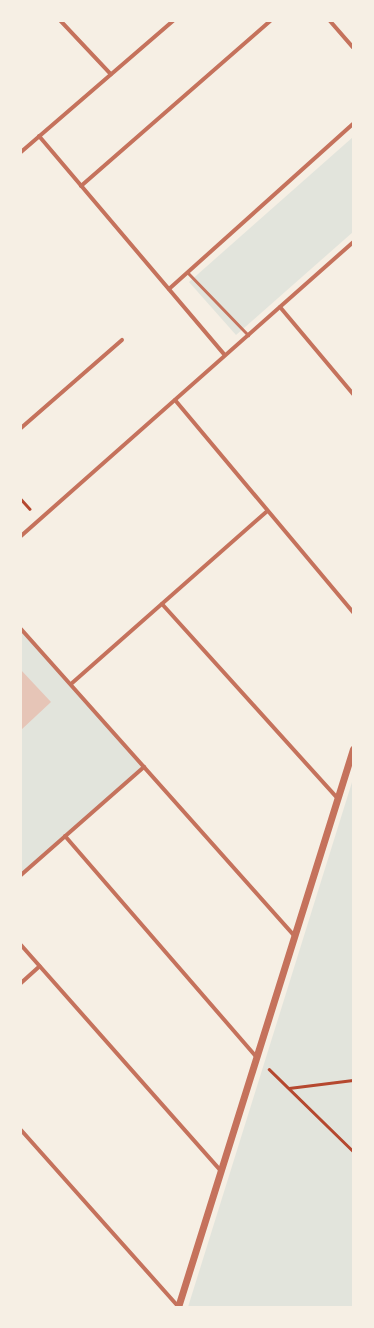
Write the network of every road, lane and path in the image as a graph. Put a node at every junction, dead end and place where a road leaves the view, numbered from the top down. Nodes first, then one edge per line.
1 (61, 21) edge
2 (172, 21) edge
3 (270, 21) edge
4 (330, 21) edge
5 (353, 47) edge
6 (111, 74) junction
7 (353, 124) edge
8 (38, 136) junction
9 (21, 152) edge
10 (81, 186) junction
11 (353, 242) edge
12 (187, 272) junction
13 (168, 288) junction
14 (280, 307) junction
15 (248, 335) junction
16 (122, 340) dead end
17 (225, 356) junction
18 (353, 394) edge
19 (175, 400) junction
20 (21, 428) edge
21 (267, 511) junction
22 (21, 536) edge
23 (162, 604) junction
24 (353, 612) edge
25 (21, 629) edge
26 (71, 684) junction
27 (353, 749) edge
28 (144, 767) junction
29 (338, 799) junction
30 (65, 836) junction
31 (21, 875) edge
32 (296, 936) junction
33 (21, 945) edge
34 (40, 966) junction
35 (21, 983) edge
36 (257, 1058) junction
37 (353, 1080) edge
38 (289, 1088) junction
39 (21, 1130) edge
40 (353, 1151) edge
41 (221, 1171) junction
42 (178, 1306) edge

1 - 6 street
2 - 6 street
3 - 10 street
4 - 5 street
6 - 8 street
7 - 12 street
8 - 9 street
8 - 10 street
10 - 13 street
11 - 14 street
12 - 13 street
12 - 15 lane
13 - 17 street
14 - 15 street
14 - 18 street
15 - 17 street
16 - 20 street
17 - 19 street
19 - 21 street
19 - 22 street
21 - 23 street
21 - 24 street
23 - 26 street
23 - 29 street
25 - 26 street
26 - 28 street
27 - 29 street
28 - 30 street
28 - 32 street
29 - 32 street
30 - 31 street
30 - 36 street
32 - 36 street
33 - 34 street
34 - 35 street
34 - 41 street
36 - 38 path
36 - 41 street
37 - 38 path
38 - 40 path
39 - 42 street
41 - 42 street

